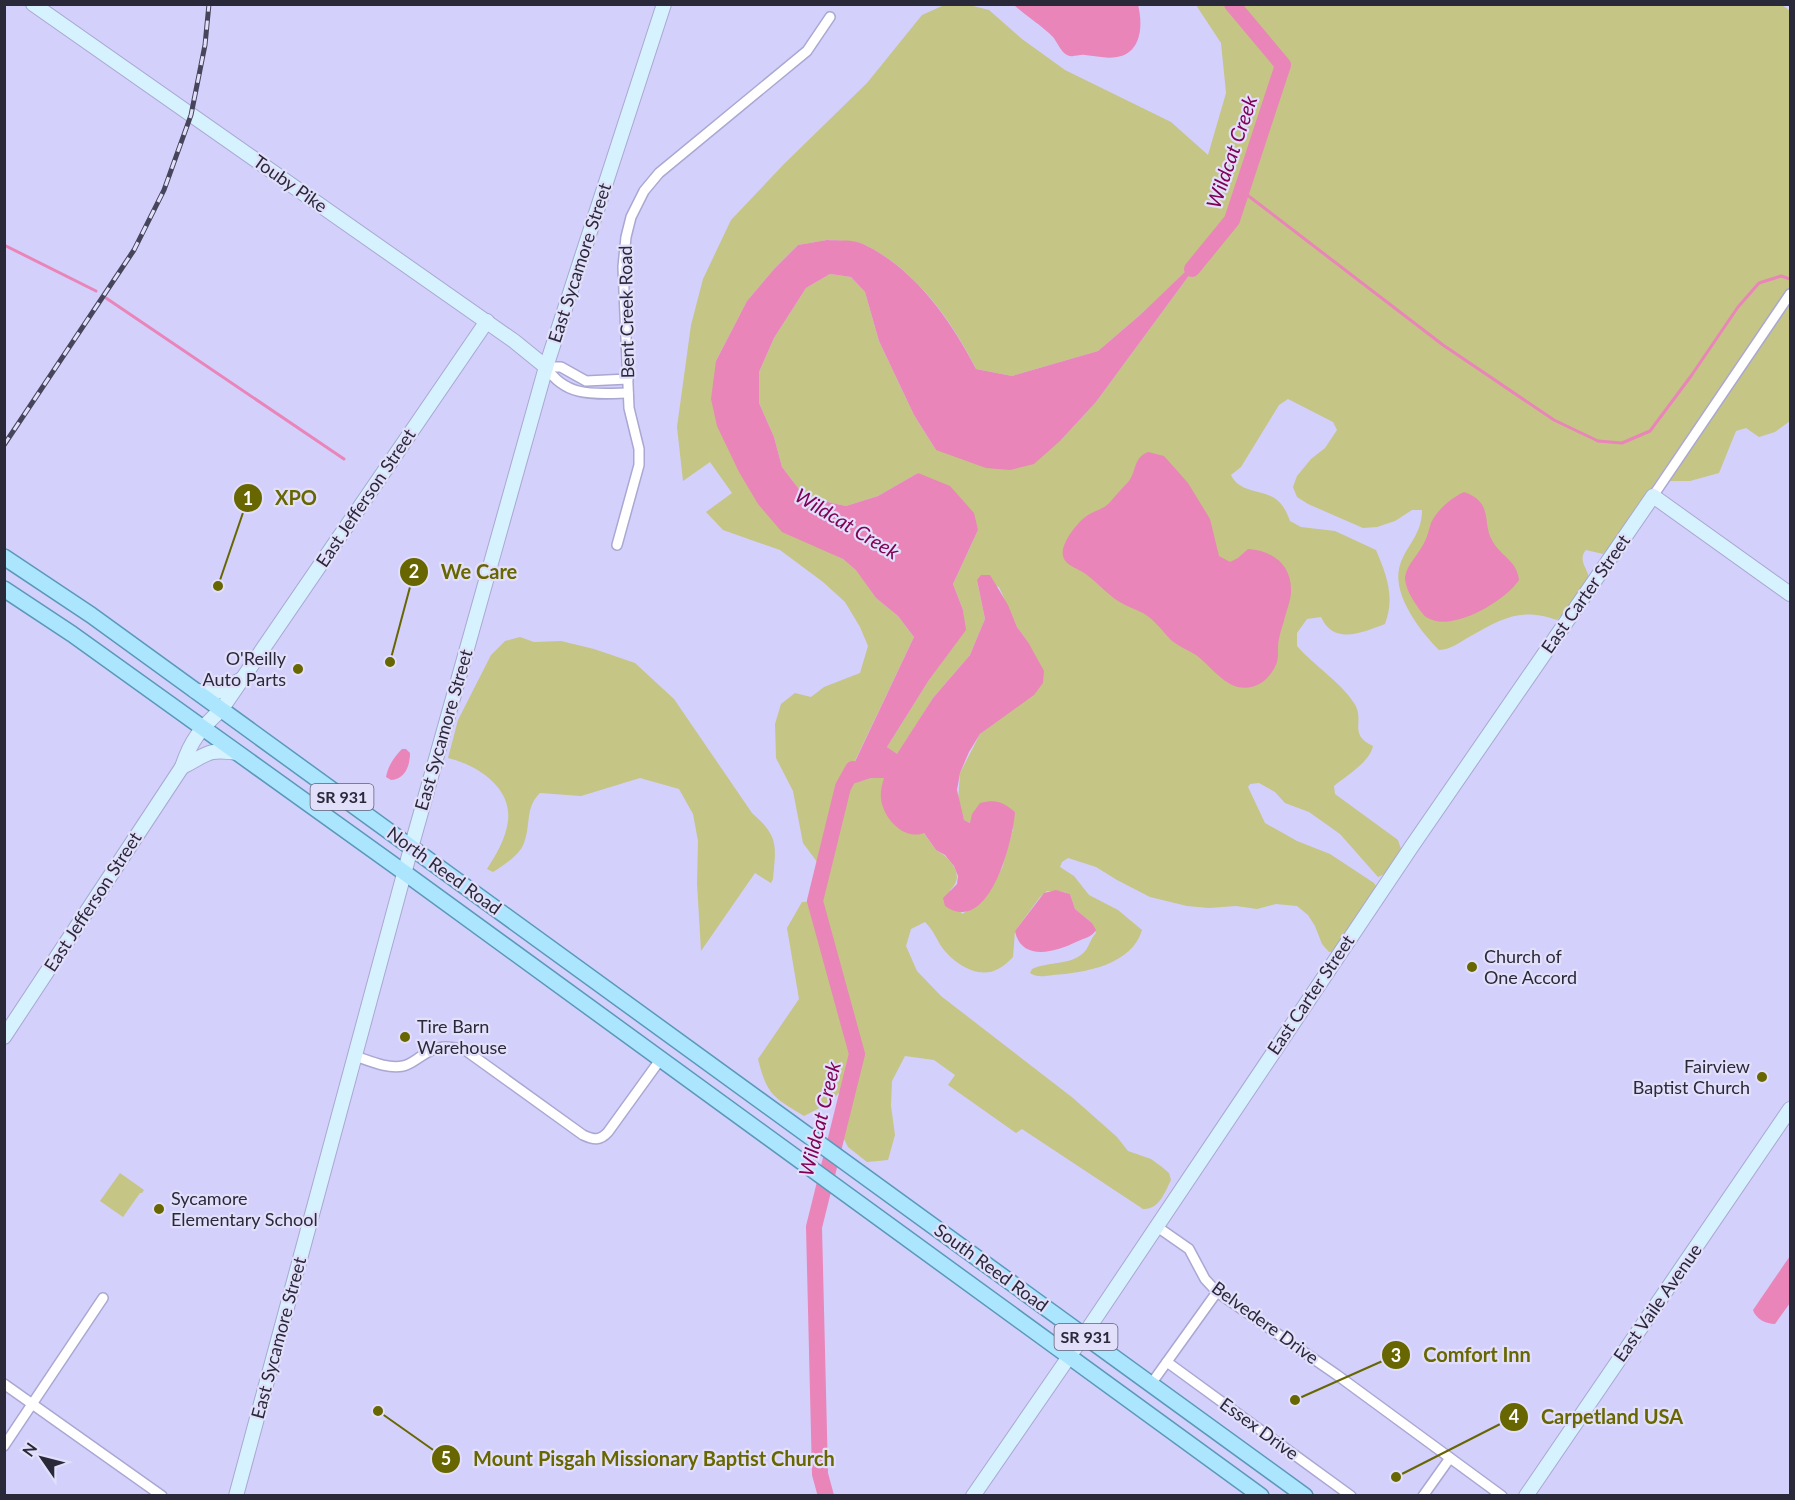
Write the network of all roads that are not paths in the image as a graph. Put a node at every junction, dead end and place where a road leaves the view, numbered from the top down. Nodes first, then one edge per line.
1 (33, 4) edge
2 (664, 4) edge
3 (830, 17) dead end
4 (1791, 294) edge
5 (487, 321) junction
6 (546, 367) junction
7 (628, 379) junction
8 (628, 393) junction
9 (1653, 496) junction
10 (618, 545) dead end
11 (4, 557) edge
12 (4, 589) edge
13 (1791, 594) edge
14 (246, 675) junction
15 (195, 691) junction
16 (222, 710) junction
17 (202, 728) junction
18 (237, 753) junction
19 (182, 767) junction
20 (411, 848) junction
21 (405, 873) junction
22 (4, 1037) edge
23 (677, 1040) joint
24 (356, 1056) junction
25 (660, 1060) junction
26 (1791, 1110) edge
27 (1156, 1226) junction
28 (1217, 1292) junction
29 (103, 1298) dead end
30 (1084, 1335) junction
31 (1069, 1357) junction
32 (1167, 1362) junction
33 (4, 1384) edge
34 (1151, 1384) junction
35 (33, 1404) junction
36 (4, 1446) edge
37 (1450, 1458) junction
38 (157, 1494) edge
39 (236, 1496) edge
40 (973, 1496) edge
41 (1261, 1496) edge
42 (1305, 1496) edge
43 (1351, 1496) edge
44 (1424, 1496) edge
45 (1502, 1496) edge
46 (1526, 1496) edge

1 - 5 street, Touby Pike
2 - 6 street, East Sycamore Street
3 - 7 street, Bent Creek Road
4 - 9 street
5 - 6 street, Touby Pike
5 - 14 street, East Jefferson Street
6 - 7 street, Touby Pike
6 - 8 street, Touby Pike
6 - 20 street, East Sycamore Street
7 - 8 street, Bent Creek Road
8 - 10 street, Bent Creek Road
9 - 13 street
9 - 27 street, East Carter Street
11 - 15 main road, North Reed Road / SR 931
12 - 17 main road, North Reed Road / SR 931
14 - 15 street, East Jefferson Street
14 - 16 street, East Jefferson Street
15 - 16 main road, North Reed Road / SR 931
16 - 17 street, East Jefferson Street
16 - 20 main road, North Reed Road / SR 931
17 - 18 main road, North Reed Road / SR 931
17 - 19 street, East Jefferson Street
18 - 19 street, East Jefferson Street
18 - 21 main road, North Reed Road / SR 931
19 - 22 street, East Jefferson Street
20 - 21 street, East Sycamore Street
20 - 23 main road, North Reed Road / SR 931
21 - 24 street, East Sycamore Street
21 - 25 main road, North Reed Road / SR 931
23 - 30 main road, South Reed Road / SR 931
24 - 25 street
24 - 39 street, East Sycamore Street
25 - 31 main road, South Reed Road / SR 931
26 - 46 street, East Vaile Avenue
27 - 28 street, Belvedere Drive
27 - 30 street, East Carter Street
28 - 32 street
28 - 37 street, Belvedere Drive
29 - 35 street
30 - 31 street, East Carter Street
30 - 34 main road, South Reed Road / SR 931
31 - 40 street, East Carter Street
31 - 41 main road, South Reed Road / SR 931
32 - 34 street
32 - 43 street, Essex Drive
33 - 35 street
34 - 42 main road, South Reed Road / SR 931
35 - 36 street
35 - 38 street
37 - 44 street
37 - 45 street, Belvedere Drive

